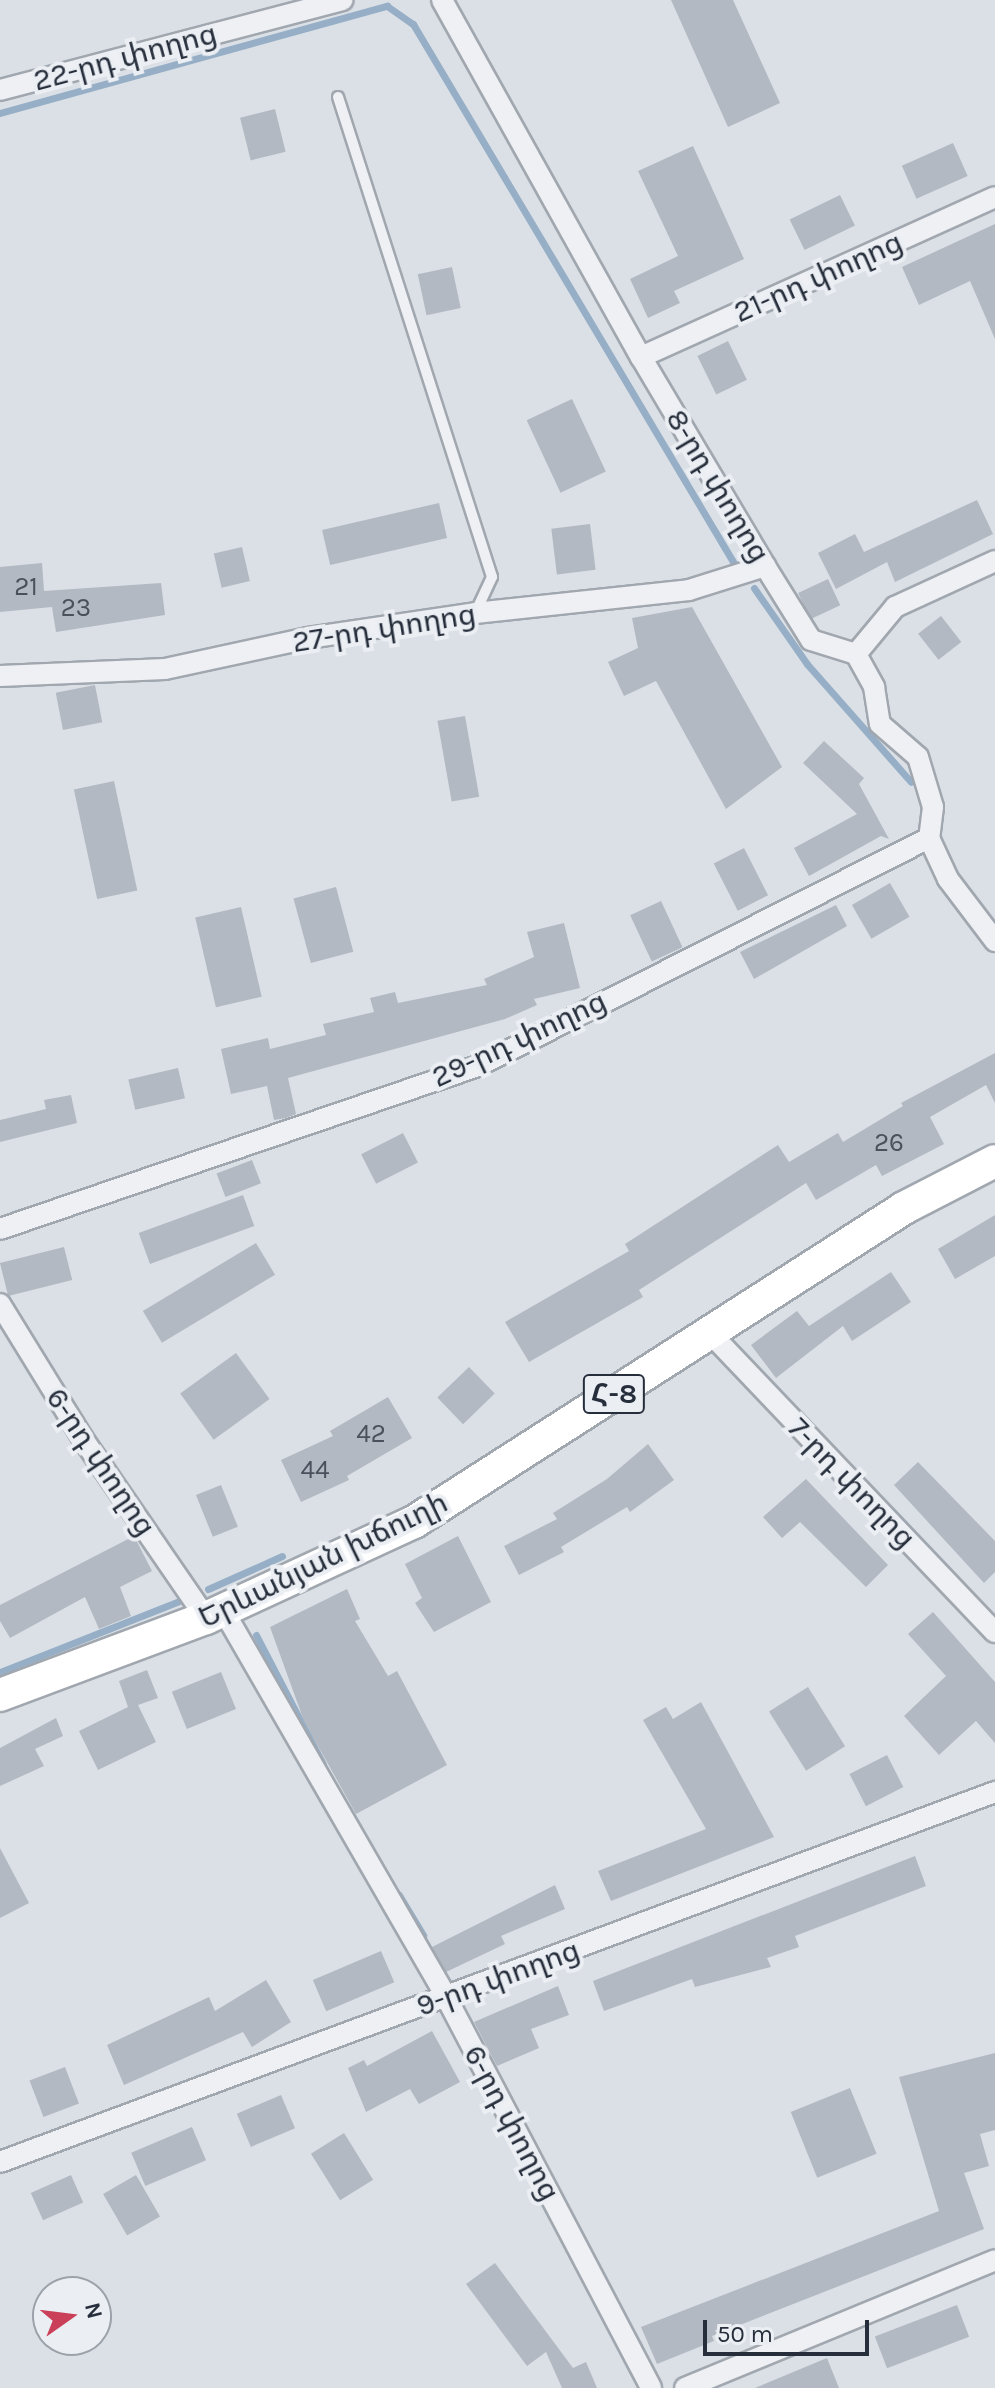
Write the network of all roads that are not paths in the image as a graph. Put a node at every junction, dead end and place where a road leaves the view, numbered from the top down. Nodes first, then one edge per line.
1 (342, 0) edge
2 (442, 0) edge
3 (0, 90) edge
4 (338, 97) dead end
5 (995, 197) edge
6 (641, 357) junction
7 (995, 561) edge
8 (765, 566) junction
9 (475, 613) junction
10 (856, 654) junction
11 (0, 676) edge
12 (929, 838) junction
13 (995, 941) edge
14 (995, 1161) edge
15 (0, 1229) edge
16 (0, 1304) edge
17 (710, 1333) junction
18 (214, 1614) junction
19 (995, 1632) edge
20 (0, 1695) edge
21 (995, 1792) edge
22 (446, 1997) junction
23 (0, 2162) edge
24 (995, 2260) edge
25 (651, 2388) edge
26 (685, 2388) edge

1 - 3 street, 22-րդ փողոց
2 - 6 street, 8-րդ փողոց
4 - 9 lane
5 - 6 street, 21-րդ փողոց
6 - 8 street, 8-րդ փողոց
7 - 10 street
8 - 9 street, 27-րդ փողոց
8 - 10 street, 8-րդ փողոց
9 - 11 street, 27-րդ փողոց
10 - 12 street
12 - 13 street
12 - 15 street, 29-րդ փողոց
14 - 17 main road, Երևանյան խճուղի / Հ-8
16 - 18 street, 6-րդ փողոց
17 - 18 main road, Երևանյան խճուղի / Հ-8
17 - 19 street, 7-րդ փողոց
18 - 20 main road, Երևանյան խճուղի / Հ-8
18 - 22 street, 6-րդ փողոց
21 - 22 street, 9-րդ փողոց
22 - 23 street, 9-րդ փողոց
22 - 25 street, 6-րդ փողոց
24 - 26 street

